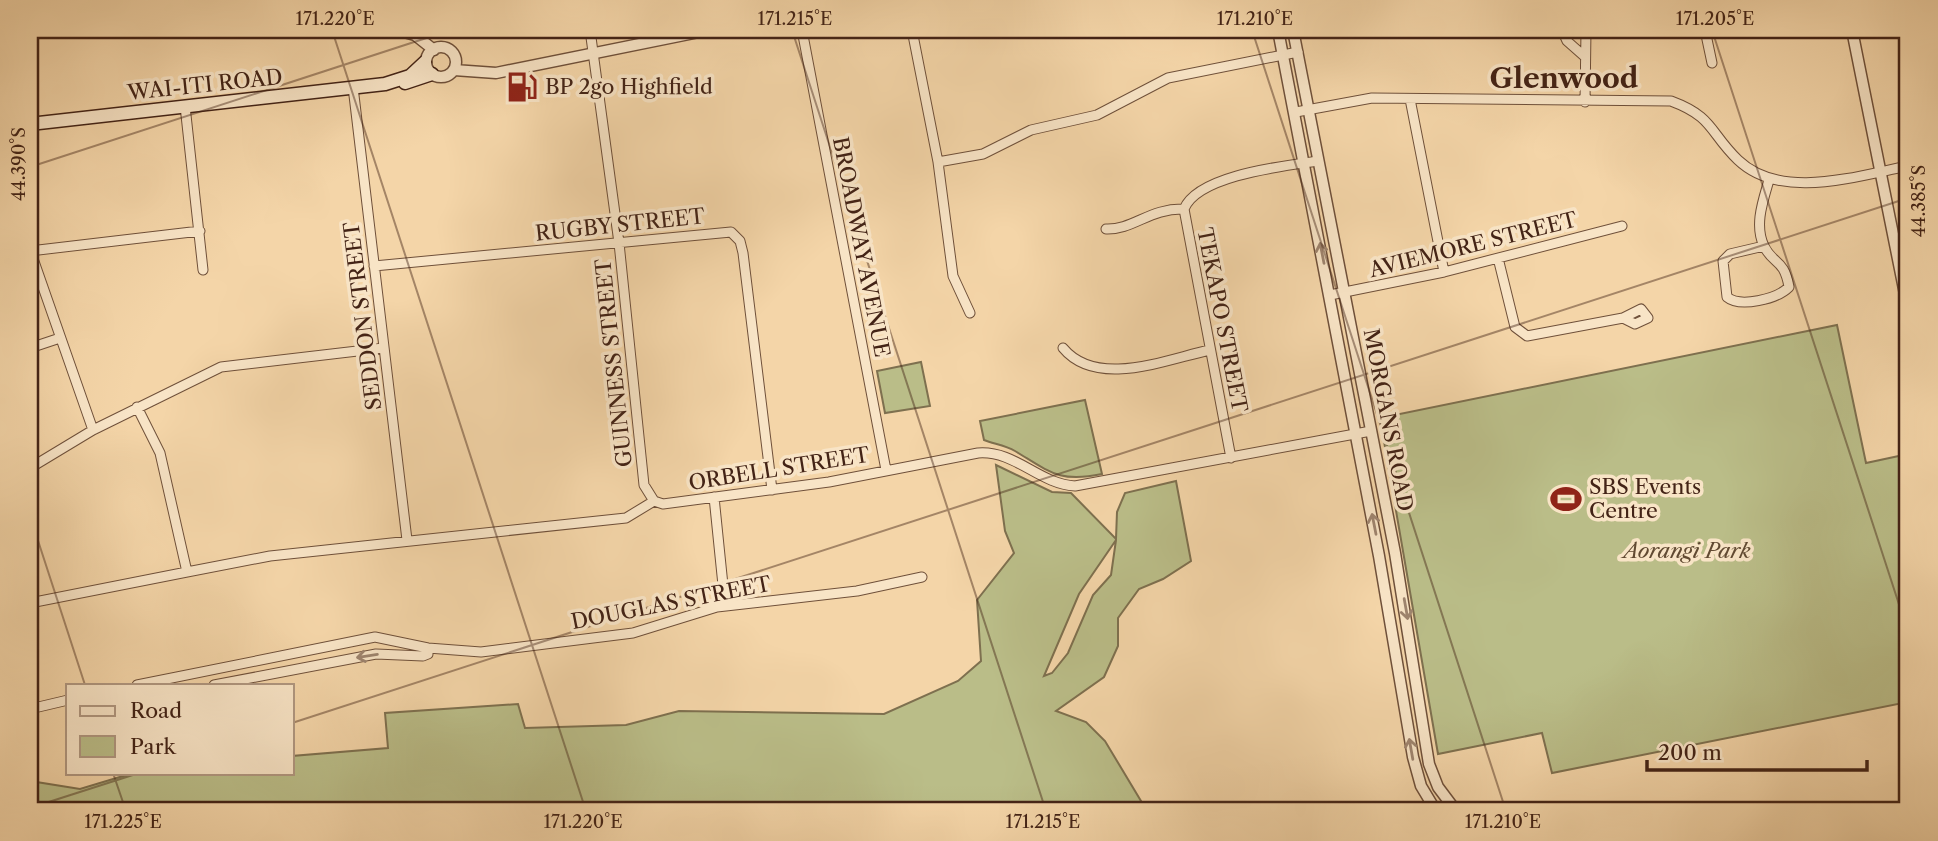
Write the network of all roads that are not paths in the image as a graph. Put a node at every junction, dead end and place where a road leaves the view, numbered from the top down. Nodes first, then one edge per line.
1 (590, 30) edge
2 (709, 30) edge
3 (802, 30) edge
4 (912, 30) edge
5 (1278, 30) edge
6 (1293, 30) edge
7 (1562, 30) edge
8 (1586, 30) edge
9 (1705, 30) edge
10 (1852, 30) edge
11 (401, 31) edge
12 (434, 50) junction
13 (594, 52) junction
14 (1298, 52) junction
15 (1282, 55) junction
16 (1584, 56) junction
17 (456, 58) junction
18 (425, 61) junction
19 (1712, 64) dead end
20 (454, 71) junction
21 (503, 71) junction
22 (432, 74) junction
23 (385, 84) junction
24 (353, 87) junction
25 (1409, 99) junction
26 (1585, 102) junction
27 (185, 106) junction
28 (1308, 109) junction
29 (1296, 112) junction
30 (30, 124) edge
31 (1318, 161) junction
32 (938, 162) junction
33 (1305, 163) junction
34 (1908, 166) edge
35 (1881, 171) junction
36 (1769, 180) junction
37 (1184, 209) junction
38 (1622, 226) dead end
39 (1106, 229) dead end
40 (200, 231) junction
41 (619, 243) junction
42 (1764, 246) junction
43 (30, 251) edge
44 (1498, 258) junction
45 (374, 266) junction
46 (204, 270) dead end
47 (1444, 272) junction
48 (1344, 293) junction
49 (1331, 296) junction
50 (1908, 309) edge
51 (970, 313) dead end
52 (1623, 318) dead end
53 (60, 338) junction
54 (30, 348) edge
55 (383, 348) junction
56 (1063, 348) dead end
57 (1210, 350) junction
58 (137, 407) junction
59 (93, 430) junction
60 (1371, 431) junction
61 (1356, 433) junction
62 (1231, 458) junction
63 (30, 468) edge
64 (886, 470) junction
65 (772, 490) junction
66 (714, 496) junction
67 (654, 501) junction
68 (407, 540) junction
69 (1395, 553) junction
70 (1380, 556) junction
71 (187, 572) junction
72 (922, 577) dead end
73 (30, 603) edge
74 (717, 607) junction
75 (428, 648) junction
76 (156, 683) edge
77 (219, 684) edge
78 (66, 700) edge
79 (30, 709) edge
80 (1436, 811) edge
81 (1456, 811) edge

1 - 13 street, GUINNESS STREET
2 - 13 street
3 - 64 street, BROADWAY AVENUE
4 - 32 street
5 - 15 street, MORGANS ROAD
6 - 14 street, MORGANS ROAD
7 - 16 street
8 - 16 street
9 - 19 street
10 - 35 street
11 - 12 street
11 - 18 street
12 - 17 street
12 - 18 street
13 - 21 street
13 - 41 street, GUINNESS STREET
14 - 15 street
14 - 28 street, MORGANS ROAD
15 - 29 street, MORGANS ROAD
15 - 32 street
16 - 26 street
17 - 20 street
17 - 21 street
18 - 22 street
18 - 23 main road, WAI-ITI ROAD
20 - 21 street
20 - 22 street
22 - 23 main road, WAI-ITI ROAD
23 - 24 main road, WAI-ITI ROAD
24 - 27 main road, WAI-ITI ROAD
24 - 45 street, SEDDON STREET
25 - 26 street
25 - 28 street
25 - 47 street
26 - 36 street
27 - 30 main road, WAI-ITI ROAD
27 - 40 street
28 - 29 street
28 - 31 street, MORGANS ROAD
29 - 33 street, MORGANS ROAD
31 - 33 street, TEKAPO STREET
31 - 48 street, MORGANS ROAD
32 - 51 street
33 - 37 street, TEKAPO STREET
49 -> 33 street, MORGANS ROAD
34 - 35 street
35 - 36 street
35 - 50 street
36 - 42 street
37 - 39 street
37 - 57 street, TEKAPO STREET
38 - 44 street, AVIEMORE STREET
40 - 43 street
40 - 46 street
41 - 45 street, RUGBY STREET
41 - 65 street, RUGBY STREET
41 - 67 street, GUINNESS STREET
42 - 42 street
43 - 53 street
44 - 47 street, AVIEMORE STREET
44 - 52 street
45 - 55 street, SEDDON STREET
47 - 48 street, AVIEMORE STREET
48 - 49 street, AVIEMORE STREET
48 - 60 street, MORGANS ROAD
49 - 61 street, MORGANS ROAD
53 - 54 street
53 - 59 street
55 - 58 street
55 - 68 street, SEDDON STREET
56 - 57 street
57 - 62 street, TEKAPO STREET
58 - 59 street
58 - 71 street
59 - 63 street
60 - 61 street, ORBELL STREET
60 - 69 street, MORGANS ROAD
61 - 62 street, ORBELL STREET
70 -> 61 street, MORGANS ROAD
62 - 64 street, ORBELL STREET
64 - 65 street, ORBELL STREET
65 - 66 street, ORBELL STREET
66 - 67 street, ORBELL STREET
66 - 74 street
67 - 68 street, ORBELL STREET
68 - 71 street, ORBELL STREET
69 - 70 street
69 -> 81 street, MORGANS ROAD
80 -> 70 street, MORGANS ROAD
71 - 73 street, ORBELL STREET
72 - 74 street, DOUGLAS STREET
74 - 75 street, DOUGLAS STREET
75 - 76 street, DOUGLAS STREET
75 -> 77 street
78 - 79 street

